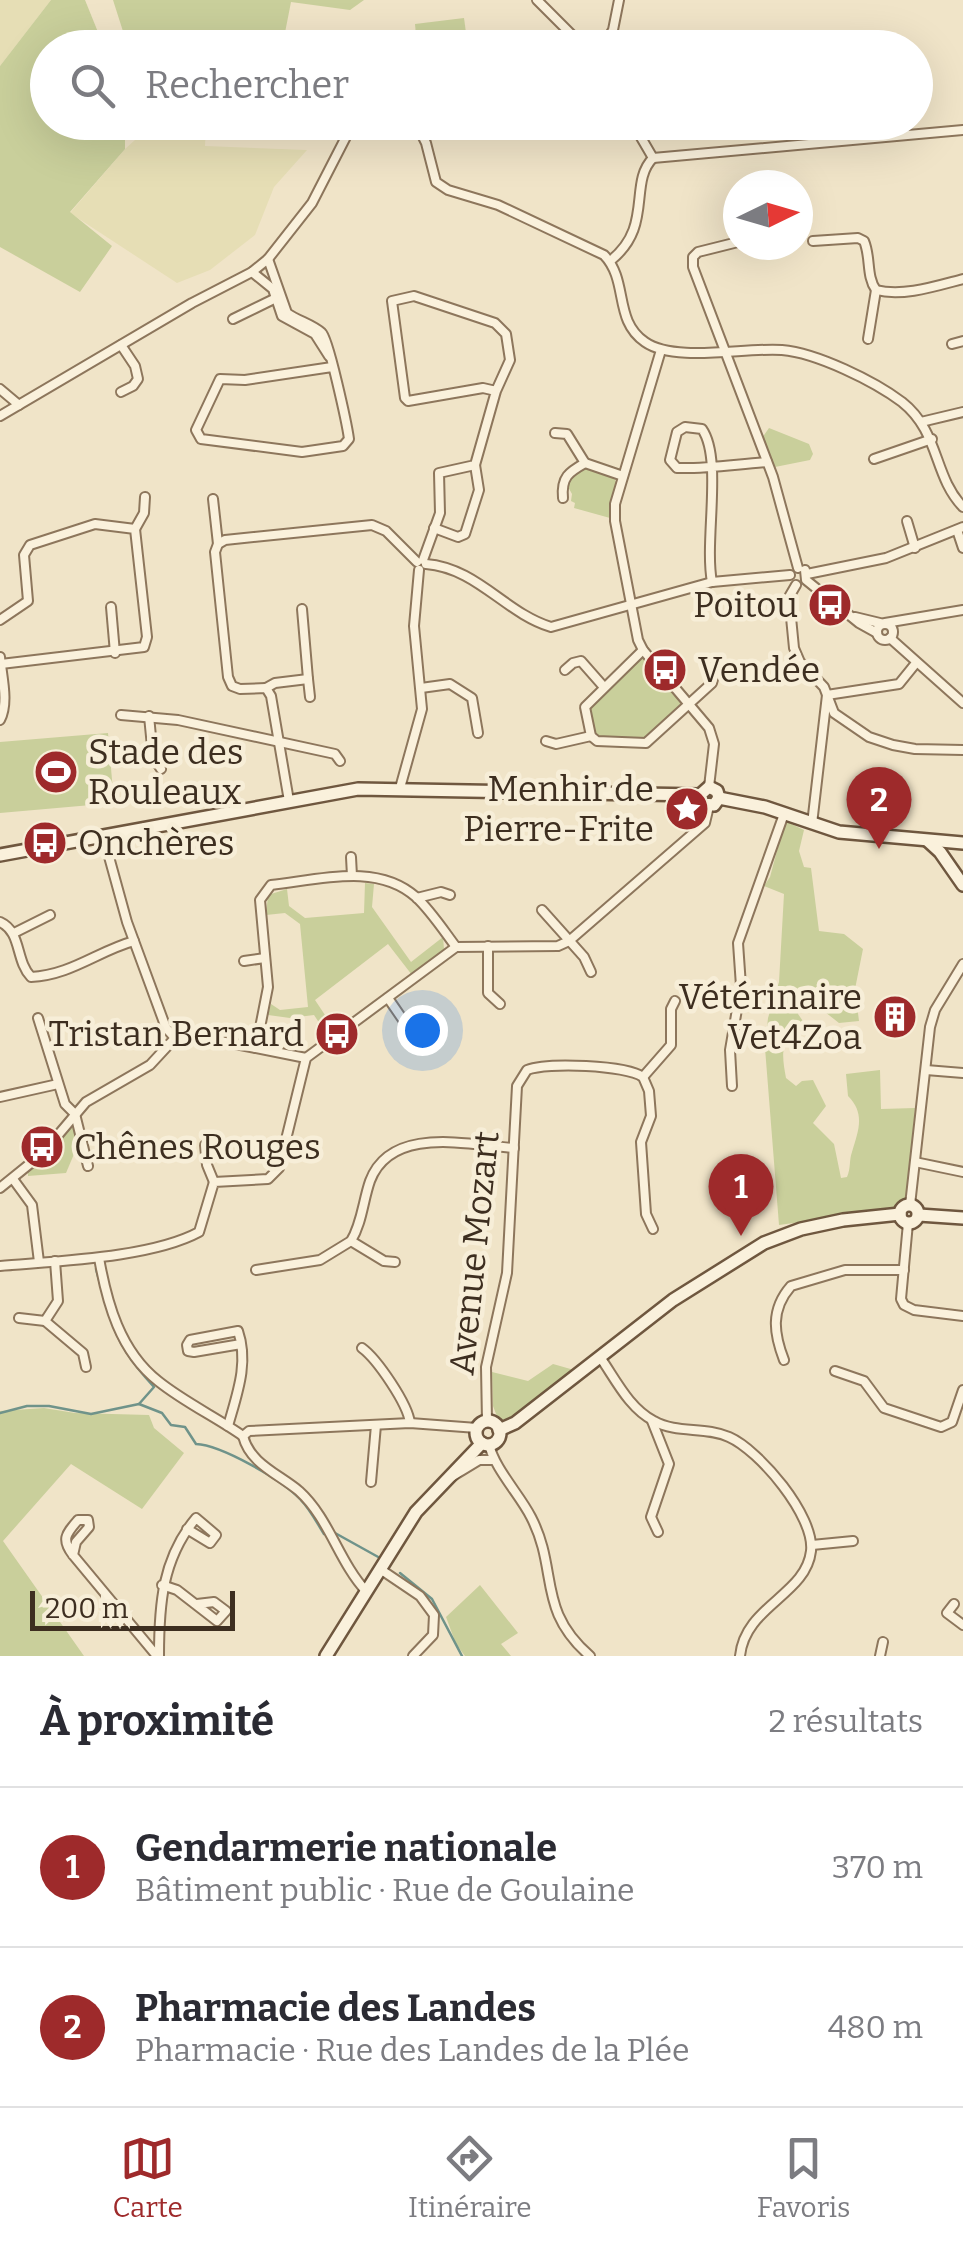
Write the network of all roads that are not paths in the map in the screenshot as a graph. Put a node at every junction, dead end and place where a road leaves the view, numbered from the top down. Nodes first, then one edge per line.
1 (536, 0) edge
2 (619, 0) edge
3 (567, 30) edge
4 (613, 30) edge
5 (963, 130) edge
6 (933, 133) edge
7 (344, 140) edge
8 (424, 140) edge
9 (642, 140) edge
10 (852, 140) edge
11 (653, 158) junction
12 (813, 241) dead end
13 (723, 246) edge
14 (268, 259) junction
15 (610, 261) junction
16 (252, 272) junction
17 (963, 280) edge
18 (876, 290) junction
19 (276, 298) junction
20 (233, 319) dead end
21 (868, 339) dead end
22 (963, 342) edge
23 (952, 344) dead end
24 (121, 345) junction
25 (661, 350) junction
26 (725, 350) junction
27 (329, 356) junction
28 (332, 367) junction
29 (0, 389) edge
30 (496, 391) junction
31 (120, 392) dead end
32 (19, 405) junction
33 (963, 412) edge
34 (0, 416) edge
35 (921, 422) junction
36 (555, 432) dead end
37 (932, 440) junction
38 (874, 459) dead end
39 (766, 462) junction
40 (585, 463) junction
41 (475, 465) junction
42 (712, 466) junction
43 (623, 476) junction
44 (145, 497) dead end
45 (563, 498) dead end
46 (213, 499) dead end
47 (963, 507) edge
48 (907, 521) dead end
49 (434, 528) junction
50 (960, 528) edge
51 (135, 529) junction
52 (218, 544) junction
53 (915, 548) junction
54 (963, 548) edge
55 (421, 564) junction
56 (798, 568) junction
57 (790, 575) junction
58 (807, 577) junction
59 (712, 582) junction
60 (796, 585) junction
61 (630, 604) junction
62 (111, 606) dead end
63 (302, 609) dead end
64 (963, 610) edge
65 (855, 617) junction
66 (0, 620) edge
67 (902, 622) junction
68 (884, 624) junction
69 (877, 632) junction
70 (892, 635) junction
71 (643, 650) junction
72 (115, 653) junction
73 (0, 660) edge
74 (916, 663) junction
75 (717, 664) dead end
76 (564, 670) dead end
77 (308, 679) junction
78 (603, 686) junction
79 (266, 688) junction
80 (421, 688) junction
81 (826, 695) junction
82 (310, 697) dead end
83 (690, 703) junction
84 (963, 703) edge
85 (121, 715) dead end
86 (149, 716) junction
87 (0, 720) edge
88 (478, 733) dead end
89 (591, 736) junction
90 (546, 740) dead end
91 (277, 744) junction
92 (963, 750) edge
93 (340, 762) dead end
94 (161, 768) dead end
95 (400, 788) junction
96 (704, 791) junction
97 (288, 801) junction
98 (714, 802) junction
99 (784, 814) junction
100 (811, 825) junction
101 (103, 835) junction
102 (928, 841) junction
103 (958, 844) edge
104 (0, 855) edge
105 (351, 856) dead end
106 (946, 861) junction
107 (352, 876) junction
108 (963, 885) edge
109 (450, 895) dead end
110 (417, 898) junction
111 (542, 910) dead end
112 (50, 915) dead end
113 (0, 922) edge
114 (14, 933) junction
115 (134, 941) junction
116 (569, 942) junction
117 (456, 946) junction
118 (488, 946) junction
119 (265, 958) junction
120 (244, 960) dead end
121 (963, 964) edge
122 (591, 972) dead end
123 (388, 998) junction
124 (675, 1001) dead end
125 (500, 1004) dead end
126 (38, 1018) dead end
127 (410, 1030) dead end
128 (174, 1038) junction
129 (256, 1048) junction
130 (306, 1058) junction
131 (926, 1070) junction
132 (963, 1073) edge
133 (643, 1078) junction
134 (58, 1084) junction
135 (732, 1086) dead end
136 (0, 1097) edge
137 (76, 1114) junction
138 (206, 1145) dead end
139 (514, 1148) junction
140 (916, 1162) junction
141 (88, 1166) dead end
142 (963, 1172) edge
143 (12, 1179) junction
144 (214, 1182) junction
145 (0, 1188) edge
146 (909, 1214) junction
147 (963, 1218) edge
148 (654, 1228) dead end
149 (351, 1241) junction
150 (94, 1258) junction
151 (39, 1262) junction
152 (55, 1262) junction
153 (395, 1262) dead end
154 (0, 1266) edge
155 (256, 1270) dead end
156 (904, 1270) junction
157 (963, 1316) edge
158 (19, 1318) dead end
159 (45, 1320) junction
160 (241, 1344) junction
161 (362, 1348) dead end
162 (600, 1357) junction
163 (784, 1360) dead end
164 (86, 1367) dead end
165 (836, 1371) dead end
166 (962, 1397) edge
167 (884, 1408) junction
168 (874, 1417) dead end
169 (652, 1420) junction
170 (410, 1423) junction
171 (482, 1424) junction
172 (376, 1425) junction
173 (228, 1426) junction
174 (499, 1430) junction
175 (243, 1436) junction
176 (485, 1444) junction
177 (494, 1460) junction
178 (447, 1478) junction
179 (371, 1482) dead end
180 (187, 1529) dead end
181 (658, 1532) dead end
182 (853, 1541) dead end
183 (812, 1546) junction
184 (72, 1555) dead end
185 (380, 1568) junction
186 (162, 1585) junction
187 (366, 1591) junction
188 (196, 1604) dead end
189 (954, 1604) dead end
190 (963, 1625) edge
191 (159, 1635) junction
192 (146, 1639) junction
193 (883, 1642) dead end
194 (158, 1656) edge
195 (326, 1656) edge
196 (414, 1656) edge
197 (590, 1656) edge
198 (740, 1656) edge
199 (880, 1656) edge

1 - 3 street
2 - 4 street
5 - 6 street
7 - 14 street
8 - 15 street
9 - 11 street
10 - 11 street
11 - 15 street
12 - 18 street
13 - 26 street
14 - 16 street
14 - 27 street
15 - 25 street
16 - 19 street
16 - 24 street
17 - 18 street
18 - 21 street
19 - 20 street
19 - 27 street
22 - 23 street
24 - 31 street
24 - 32 street
25 - 26 street
25 - 43 street
26 - 35 street
26 - 39 street
27 - 28 street
28 - 28 street
29 - 32 street
30 - 30 street
30 - 41 street
32 - 34 street
33 - 35 street
35 - 37 street
36 - 40 street
37 - 38 street
37 - 47 street
39 - 42 street
39 - 56 street
40 - 43 street
40 - 45 street
41 - 49 street
41 - 49 street
42 - 42 street
42 - 59 street
43 - 61 street
44 - 51 street
46 - 52 street
48 - 53 street
49 - 55 street
50 - 53 street
50 - 54 street
51 - 66 street
51 - 72 street
52 - 55 street
52 - 79 street
53 - 58 street
55 - 61 street
55 - 80 street
56 - 57 street
56 - 58 street
57 - 59 street
57 - 60 street
58 - 60 street
58 - 65 street
59 - 61 street
60 - 81 street
61 - 71 street
62 - 72 street
63 - 77 street
64 - 67 street
65 - 68 street
65 - 69 street
67 - 68 street
67 - 70 street
68 - 69 street
68 - 70 street
69 - 70 street
70 - 74 street
71 - 78 street
71 - 83 street
72 - 73 street
73 - 87 street
74 - 81 street
74 - 84 street
75 - 83 street
76 - 78 street
77 - 79 street
77 - 82 street
78 - 89 street
79 - 91 street
80 - 88 street
80 - 95 street
81 - 92 street
81 - 100 street
83 - 89 street
83 - 96 street
85 - 86 street
86 - 91 street
86 - 94 street
89 - 90 street
91 - 93 street
91 - 97 street
95 - 96 street
95 - 97 street
96 - 98 street
97 - 101 street
98 - 99 street
98 - 116 street
99 - 100 street
99 - 135 street
100 - 102 street
101 - 104 street
101 - 115 street
102 - 103 street
102 - 106 street
103 - 106 street
105 - 107 street
106 - 108 street
107 - 110 street
107 - 119 street
109 - 110 street
110 - 117 street
111 - 116 street
112 - 114 street
113 - 114 street
114 - 115 street
115 - 128 street
116 - 118 street
116 - 122 street
117 - 118 street
117 - 123 street
118 - 125 street
119 - 120 street
119 - 129 street
121 - 131 street
123 - 127 street
123 - 130 street
124 - 133 street
126 - 134 street
128 - 129 street
128 - 137 street
129 - 130 street
130 - 144 street
131 - 132 street
131 - 140 street
133 - 139 street, Avenue Mozart
133 - 148 street
134 - 136 street
134 - 137 street
137 - 141 street
137 - 143 street
138 - 144 street
139 - 149 street
139 - 171 street, Avenue Mozart
140 - 142 street
140 - 146 street
143 - 145 street
143 - 151 street
144 - 150 street
146 - 147 street
146 - 156 street
146 - 162 street
149 - 153 street
149 - 155 street
150 - 152 street
150 - 173 street
151 - 152 street
151 - 154 street
152 - 159 street
156 - 157 street
156 - 163 street
158 - 159 street
159 - 164 street
160 - 160 street
160 - 173 street
161 - 170 street
162 - 169 street
162 - 174 street
165 - 167 street
166 - 167 street
167 - 168 street
169 - 181 street
169 - 183 street
170 - 171 street
170 - 172 street
171 - 174 street
171 - 176 street
172 - 175 street
172 - 179 street
173 - 175 street
174 - 176 street
175 - 187 street
176 - 177 street
176 - 178 street
177 - 178 street
177 - 197 street
178 - 185 street
180 - 186 street
182 - 183 street
183 - 198 street
184 - 192 street
185 - 187 street
185 - 196 street
186 - 188 street
186 - 191 street
187 - 195 street
189 - 190 street
191 - 192 street
191 - 194 street
192 - 194 street
193 - 199 street

